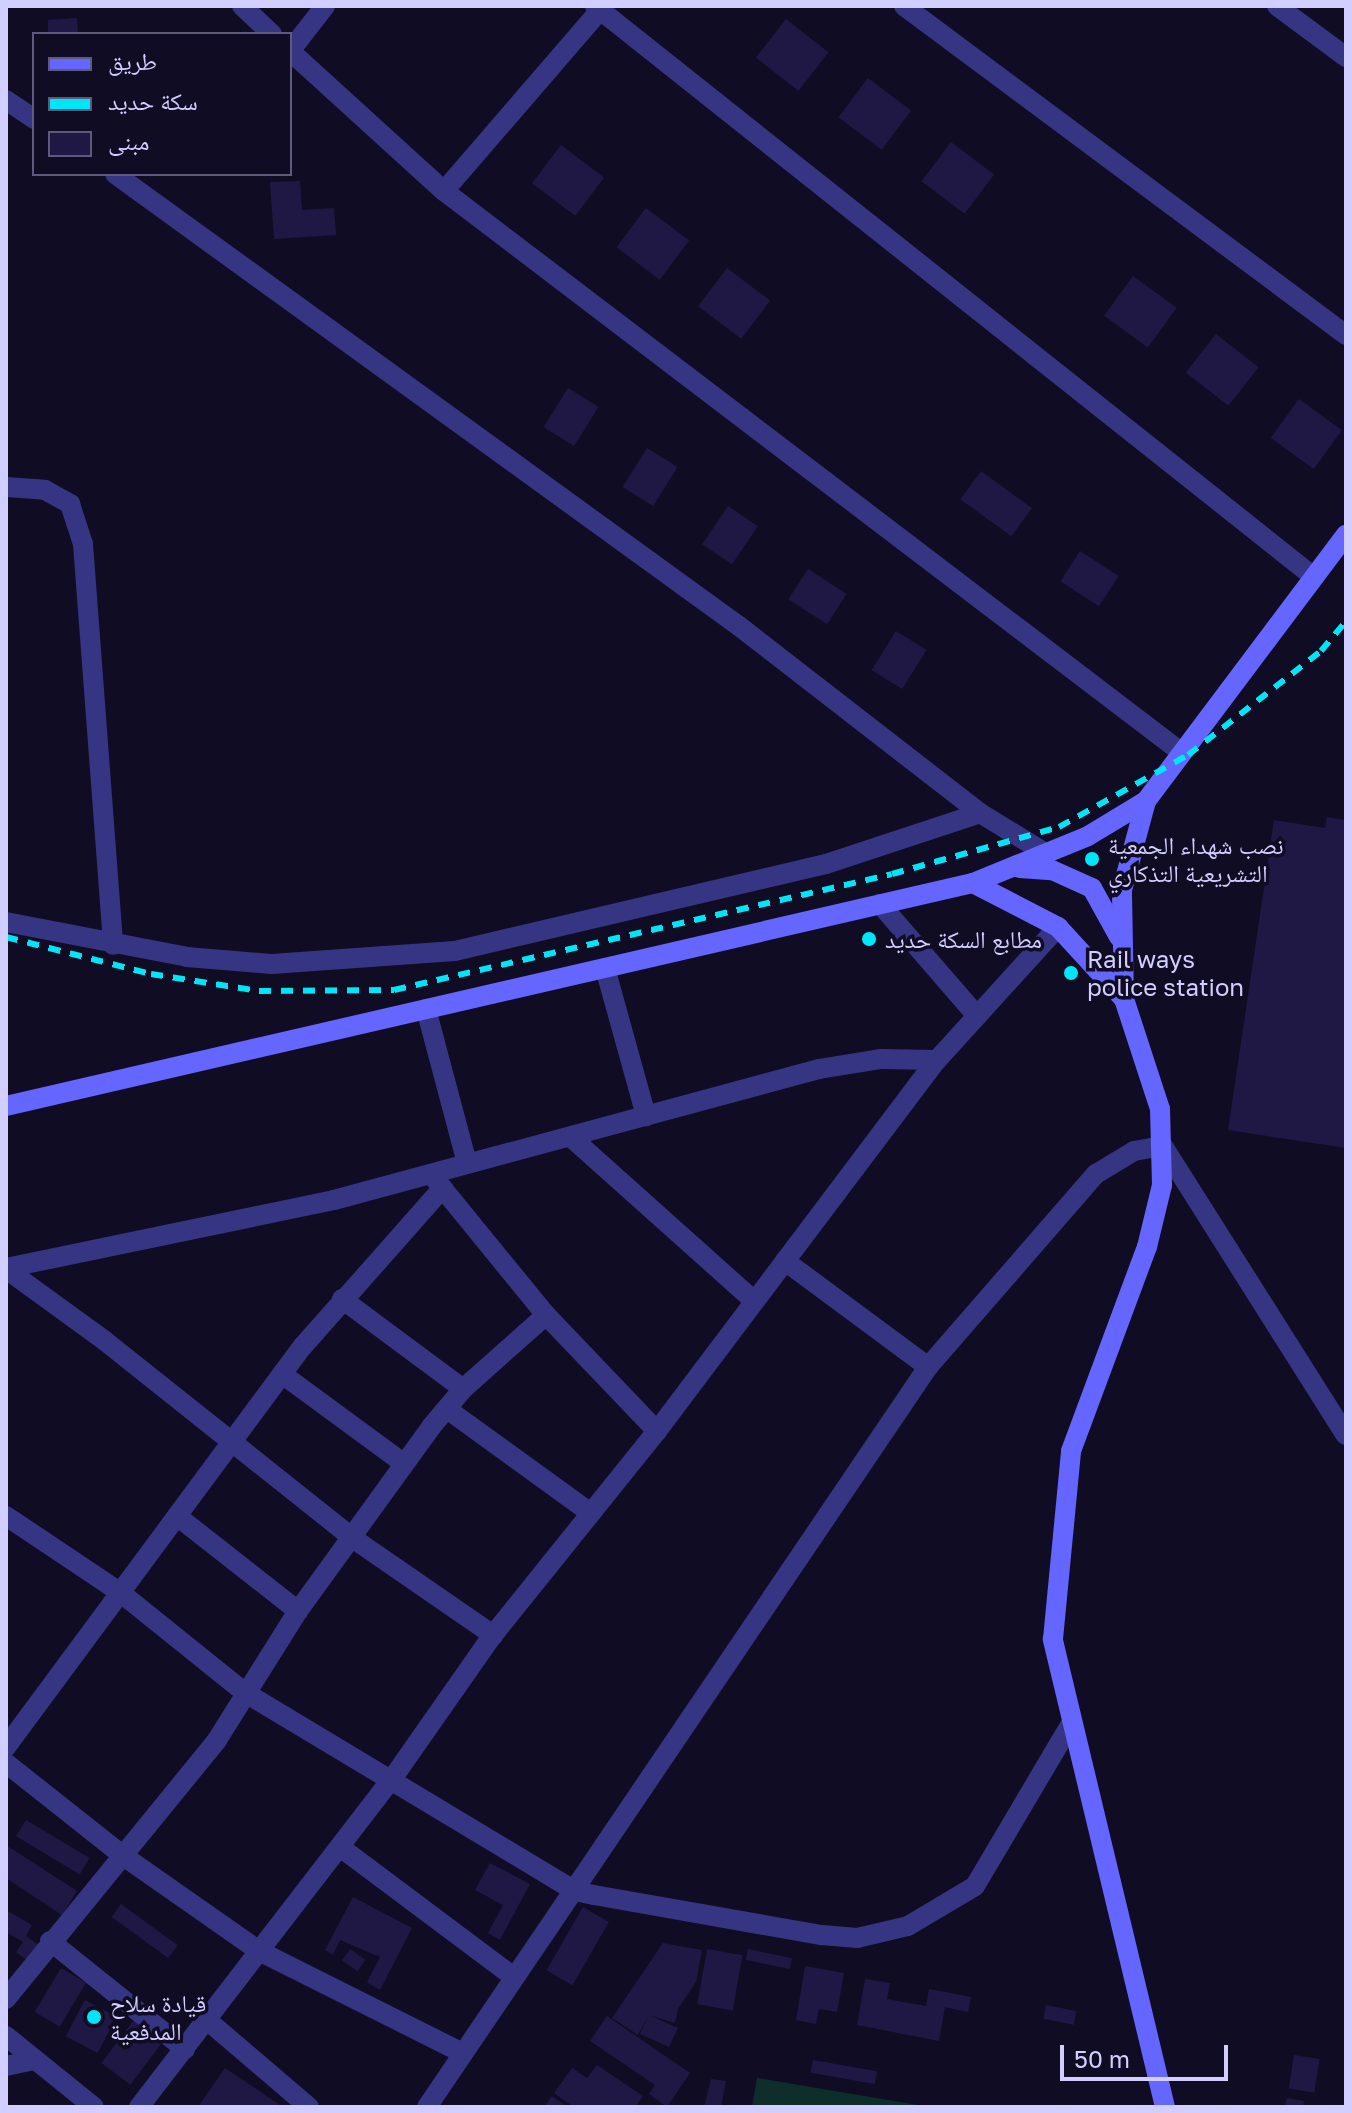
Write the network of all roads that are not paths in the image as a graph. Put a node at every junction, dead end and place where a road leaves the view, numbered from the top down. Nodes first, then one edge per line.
1 (242, 6) edge
2 (325, 6) edge
3 (904, 6) edge
4 (1277, 6) edge
5 (598, 8) edge
6 (270, 32) edge
7 (292, 48) edge
8 (292, 53) edge
9 (1346, 57) edge
10 (6, 100) edge
11 (32, 118) edge
12 (118, 176) edge
13 (444, 191) junction
14 (1346, 335) edge
15 (6, 487) edge
16 (1346, 535) edge
17 (1314, 577) junction
18 (1181, 752) junction
19 (1146, 801) junction
20 (980, 813) junction
21 (1047, 854) junction
22 (1017, 867) junction
23 (973, 883) junction
24 (880, 904) junction
25 (6, 922) edge
26 (1058, 927) junction
27 (1121, 941) junction
28 (113, 945) junction
29 (605, 968) junction
30 (1124, 999) junction
31 (426, 1009) junction
32 (976, 1015) junction
33 (937, 1060) junction
34 (6, 1106) edge
35 (646, 1116) junction
36 (573, 1139) junction
37 (1163, 1146) junction
38 (467, 1163) junction
39 (437, 1181) junction
40 (785, 1261) junction
41 (6, 1268) edge
42 (342, 1299) junction
43 (752, 1299) junction
44 (546, 1315) junction
45 (928, 1367) junction
46 (282, 1374) junction
47 (463, 1389) junction
48 (447, 1409) junction
49 (657, 1431) junction
50 (1346, 1435) edge
51 (231, 1443) junction
52 (403, 1463) junction
53 (588, 1511) junction
54 (6, 1516) edge
55 (177, 1516) junction
56 (351, 1537) junction
57 (121, 1593) junction
58 (298, 1611) junction
59 (493, 1635) junction
60 (244, 1692) junction
61 (1072, 1722) junction
62 (6, 1747) edge
63 (6, 1763) edge
64 (392, 1779) junction
65 (340, 1847) junction
66 (122, 1855) junction
67 (575, 1891) junction
68 (50, 1941) junction
69 (259, 1951) junction
70 (514, 1977) junction
71 (6, 1999) edge
72 (207, 2020) junction
73 (6, 2036) edge
74 (185, 2049) junction
75 (461, 2052) junction
76 (35, 2060) junction
77 (6, 2066) edge
78 (94, 2107) edge
79 (139, 2107) edge
80 (309, 2107) edge
81 (427, 2107) edge
82 (1165, 2107) edge

1 - 6 street
2 - 7 street
3 - 14 street
4 - 9 street
5 - 13 street
5 - 17 street
8 - 13 street
10 - 11 street
12 - 20 street
13 - 18 street
15 - 28 street
16 - 17 street
17 - 18 street
18 - 19 street
19 - 21 street
19 - 27 street
20 - 21 street
20 - 28 street
21 - 22 street
22 - 23 street
22 - 27 street
23 - 24 street
23 - 26 street
24 - 29 street
24 - 32 street
25 - 28 street
26 - 30 street
26 - 32 street
27 - 30 street
29 - 31 street
29 - 35 street
30 - 37 street
31 - 34 street
31 - 38 street
32 - 33 street
33 - 35 street
33 - 40 street
35 - 36 street
36 - 38 street
36 - 43 street
37 - 45 street
37 - 50 street
37 - 61 street
38 - 39 street
39 - 41 street
39 - 42 street
39 - 44 street
40 - 43 street
40 - 45 street
41 - 51 street
42 - 46 street
42 - 47 street
43 - 49 street
44 - 47 street
44 - 49 street
45 - 67 street
46 - 51 street
46 - 52 street
47 - 48 street
48 - 52 street
48 - 53 street
49 - 53 street
51 - 55 street
51 - 56 street
52 - 56 street
53 - 59 street
54 - 57 street
55 - 57 street
55 - 58 street
56 - 58 street
56 - 59 street
57 - 60 street
57 - 62 street
58 - 60 street
59 - 64 street
60 - 64 street
60 - 66 street
61 - 67 street
61 - 82 street
63 - 66 street
64 - 65 street
64 - 67 street
65 - 69 street
65 - 70 street
66 - 68 street
66 - 69 street
67 - 70 street
68 - 71 street
68 - 74 street
69 - 72 street
69 - 75 street
70 - 75 street
72 - 74 street
72 - 80 street
73 - 76 street
74 - 79 street
75 - 81 street
76 - 77 street
76 - 78 street

